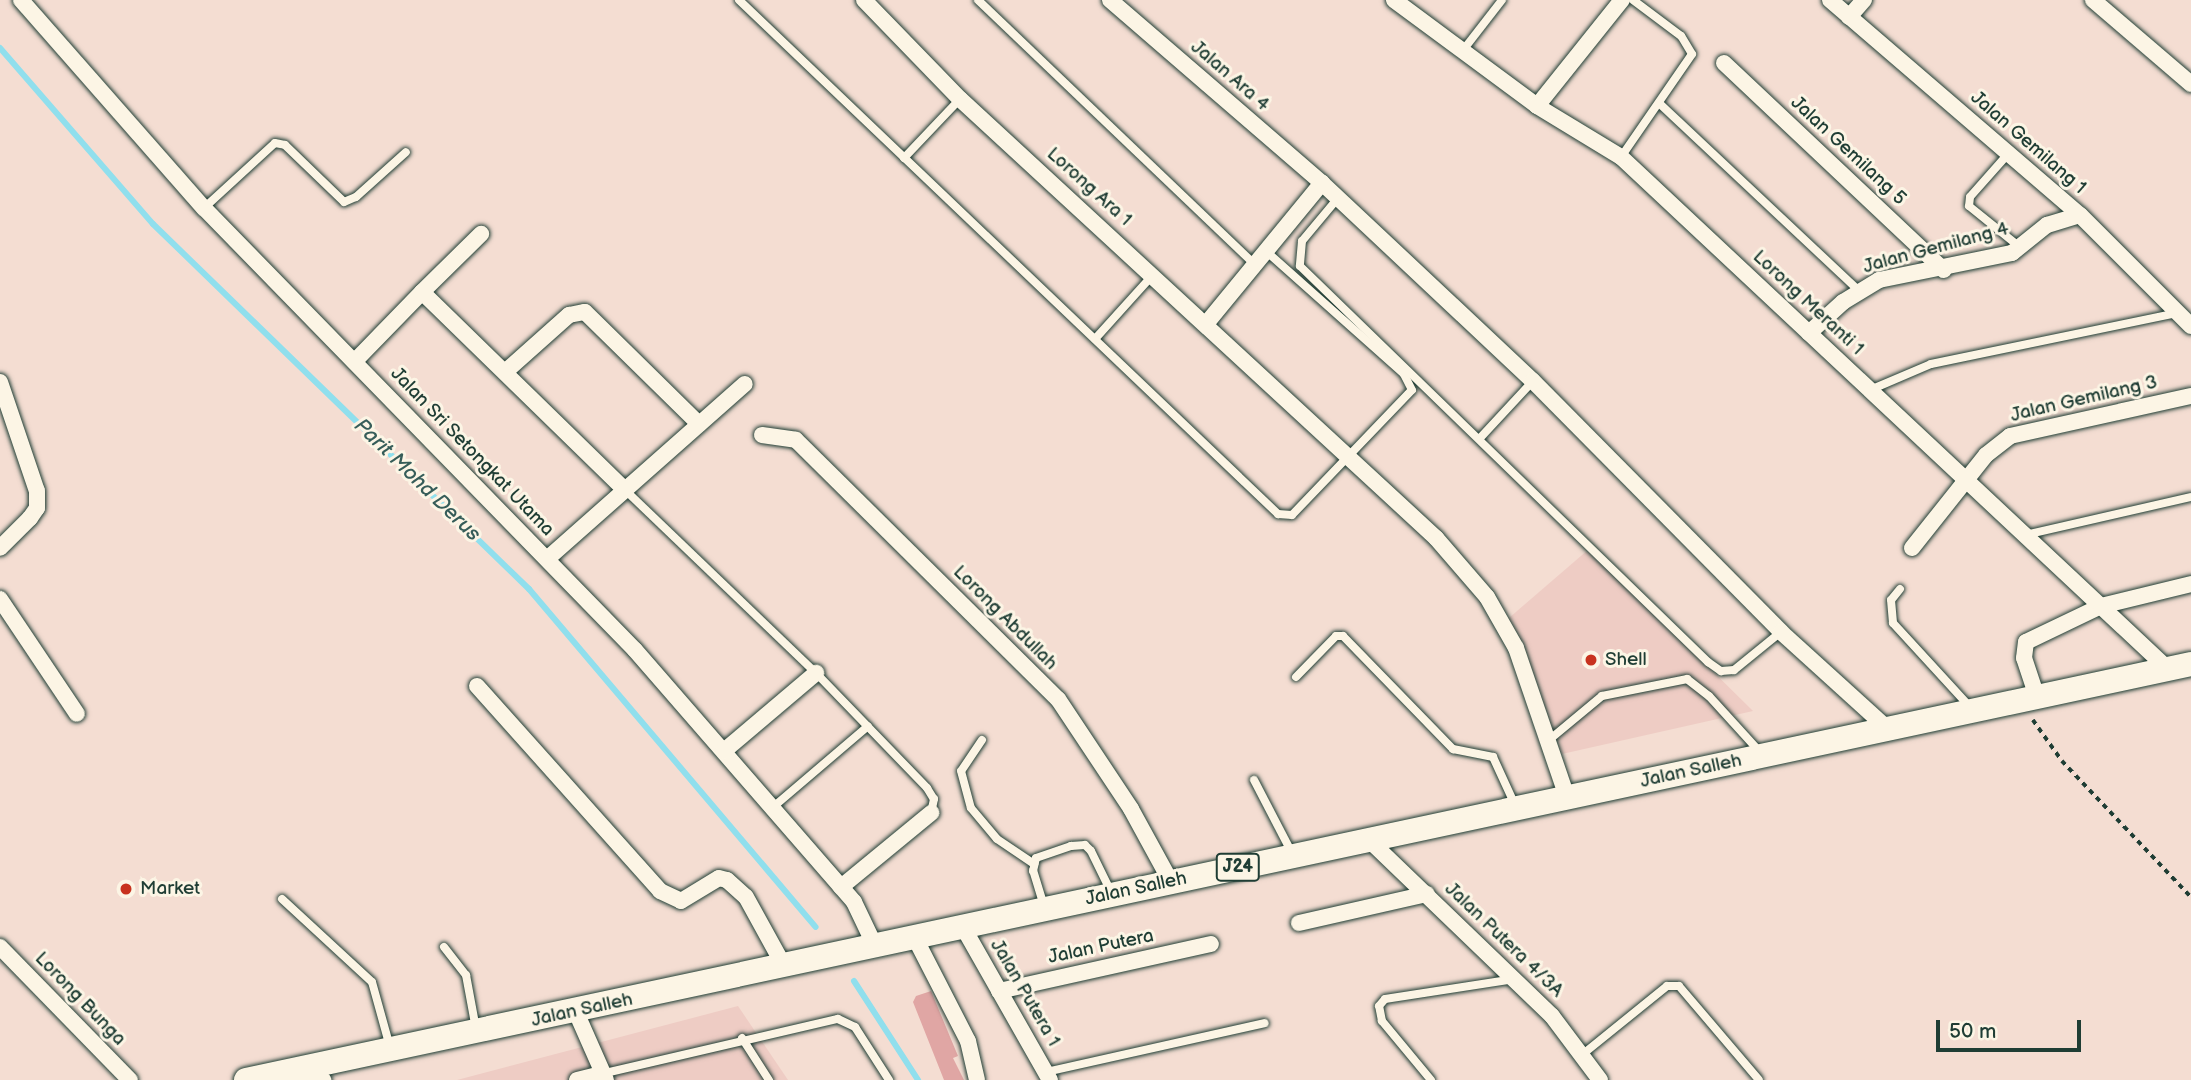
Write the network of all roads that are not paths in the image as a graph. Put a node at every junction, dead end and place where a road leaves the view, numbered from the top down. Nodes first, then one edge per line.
1 (21, 0) edge
2 (739, 0) edge
3 (864, 0) edge
4 (978, 0) edge
5 (1110, 0) edge
6 (1394, 0) edge
7 (1502, 0) edge
8 (1622, 0) edge
9 (1633, 0) edge
10 (1830, 0) edge
11 (1864, 0) edge
12 (2093, 0) edge
13 (1849, 17) junction
14 (1464, 49) junction
15 (1724, 62) dead end
16 (2191, 84) edge
17 (960, 99) junction
18 (1660, 104) junction
19 (1537, 106) junction
20 (406, 152) dead end
21 (2008, 154) junction
22 (1621, 157) junction
23 (904, 158) junction
24 (1322, 183) junction
25 (1338, 198) junction
26 (204, 208) junction
27 (2080, 215) junction
28 (481, 234) dead end
29 (2021, 248) junction
30 (1266, 251) junction
31 (1255, 265) junction
32 (1944, 270) junction
33 (1154, 274) junction
34 (1858, 290) junction
35 (422, 292) junction
36 (2178, 313) junction
37 (1206, 324) junction
38 (2191, 326) edge
39 (1809, 333) junction
40 (1095, 340) junction
41 (355, 361) junction
42 (505, 372) junction
43 (0, 382) edge
44 (1533, 382) junction
45 (745, 384) dead end
46 (1870, 390) junction
47 (2191, 396) edge
48 (699, 424) junction
49 (762, 435) dead end
50 (1481, 437) junction
51 (1349, 454) junction
52 (1965, 479) junction
53 (625, 490) junction
54 (2191, 497) edge
55 (2025, 535) junction
56 (0, 548) edge
57 (1912, 548) dead end
58 (547, 559) junction
59 (2191, 584) edge
60 (1900, 589) dead end
61 (0, 599) edge
62 (2101, 606) junction
63 (1781, 632) junction
64 (2179, 667) edge
65 (816, 673) junction
66 (1296, 677) dead end
67 (477, 686) dead end
68 (2029, 699) junction
69 (1973, 711) junction
70 (77, 714) dead end
71 (868, 726) junction
72 (1888, 729) junction
73 (982, 740) dead end
74 (1549, 740) junction
75 (724, 751) junction
76 (1763, 755) junction
77 (1254, 780) dead end
78 (1567, 797) junction
79 (772, 808) junction
80 (1517, 808) junction
81 (931, 813) joint
82 (1368, 839) junction
83 (1293, 856) junction
84 (1034, 864) junction
85 (1171, 881) junction
86 (841, 887) junction
87 (1112, 894) junction
88 (1427, 894) junction
89 (282, 899) dead end
90 (1045, 909) junction
91 (1299, 923) dead end
92 (963, 927) junction
93 (915, 937) junction
94 (1211, 944) dead end
95 (875, 946) junction
96 (0, 947) edge
97 (444, 947) dead end
98 (784, 966) junction
99 (1514, 979) junction
100 (999, 990) junction
101 (576, 1012) junction
102 (1265, 1023) dead end
103 (476, 1032) junction
104 (742, 1038) junction
105 (390, 1050) junction
106 (1583, 1054) junction
107 (285, 1072) junction
108 (1048, 1076) edge
109 (603, 1077) edge
110 (130, 1080) edge
111 (246, 1080) edge
112 (323, 1080) edge
113 (577, 1080) edge
114 (769, 1080) edge
115 (888, 1080) edge
116 (977, 1080) edge
117 (1431, 1080) edge
118 (1600, 1080) edge
119 (1759, 1080) edge

1 - 26 street, Jalan Sri Setongkat Utama
2 - 23 lane
3 - 17 street, Lorong Ara 1
4 - 31 lane
5 - 24 street, Jalan Ara 4
6 - 14 street, Lorong Meranti 1
7 - 14 lane
8 - 19 street
9 - 18 lane
10 - 13 street, Jalan Gemilang 1
11 - 13 street
12 - 16 street
13 - 21 street, Jalan Gemilang 1
14 - 19 street, Lorong Meranti 1
15 - 32 street, Jalan Gemilang 5
17 - 23 lane
17 - 33 street, Lorong Ara 1
18 - 22 lane
18 - 34 lane
19 - 22 street, Lorong Meranti 1
20 - 26 lane
21 - 27 street, Jalan Gemilang 1
21 - 29 lane
22 - 39 street, Lorong Meranti 1
23 - 40 lane
24 - 25 street, Jalan Ara 4
24 - 30 street
25 - 44 street, Jalan Ara 4
25 - 50 lane
26 - 41 street, Jalan Sri Setongkat Utama
27 - 29 street, Jalan Gemilang 4
27 - 36 street, Jalan Gemilang 1
28 - 35 street
29 - 32 street, Jalan Gemilang 4
30 - 31 street
30 - 51 lane
31 - 37 street
32 - 34 street, Jalan Gemilang 4
33 - 37 street, Lorong Ara 1
33 - 40 lane
34 - 39 street, Jalan Gemilang 4
35 - 41 street
35 - 42 street
36 - 38 street, Jalan Gemilang 1
36 - 46 lane
37 - 51 street, Lorong Ara 1
39 - 46 street, Lorong Meranti 1
40 - 51 lane
41 - 58 street, Jalan Sri Setongkat Utama
42 - 48 street
42 - 53 street
43 - 56 street
44 - 50 lane
44 - 63 street, Jalan Ara 4
45 - 48 street
46 - 52 street, Lorong Meranti 1
47 - 52 street, Jalan Gemilang 3
48 - 53 street
49 - 85 street, Lorong Abdullah
50 - 63 lane
51 - 74 street, Lorong Ara 1
52 - 55 street, Lorong Meranti 1
52 - 57 street, Jalan Gemilang 3
53 - 58 street
53 - 65 lane
54 - 55 lane
55 - 62 street, Lorong Meranti 1
58 - 75 street, Jalan Sri Setongkat Utama
59 - 62 street
60 - 69 lane
61 - 70 street
62 - 64 street, Lorong Meranti 1
62 - 68 street
63 - 72 street, Jalan Ara 4
64 - 68 main road, Jalan Salleh / J24
65 - 71 lane
65 - 75 street
66 - 80 lane
67 - 98 street
68 - 69 main road, Jalan Salleh / J24
69 - 72 main road, Jalan Salleh / J24
71 - 79 lane
71 - 81 lane
72 - 76 main road, Jalan Salleh / J24
73 - 84 lane
74 - 76 lane
74 - 78 street, Lorong Ara 1
75 - 79 street, Jalan Sri Setongkat Utama
76 - 78 main road, Jalan Salleh / J24
77 - 83 lane
78 - 80 main road, Jalan Salleh / J24
79 - 86 street, Jalan Sri Setongkat Utama
80 - 82 main road, Jalan Salleh / J24
81 - 86 street
82 - 83 main road, Jalan Salleh / J24
82 - 88 street, Jalan Putera 4/3A
83 - 85 main road, Jalan Salleh / J24
84 - 87 lane
84 - 90 lane
85 - 87 main road, Jalan Salleh / J24
86 - 95 street, Jalan Sri Setongkat Utama
87 - 90 main road, Jalan Salleh / J24
88 - 91 street
88 - 99 street, Jalan Putera 4/3A
89 - 105 lane
90 - 92 main road, Jalan Salleh / J24
92 - 93 main road, Jalan Salleh / J24
92 - 100 street, Jalan Putera 1
93 - 95 main road, Jalan Salleh / J24
93 - 116 street
94 - 100 street, Jalan Putera
95 - 98 main road, Jalan Salleh / J24
96 - 110 street, Lorong Bunga
97 - 103 lane
98 - 101 main road, Jalan Salleh / J24
99 - 106 street, Jalan Putera 4/3A
99 - 117 lane
100 - 108 street, Jalan Putera 1
101 - 103 main road, Jalan Salleh / J24
101 - 109 street
102 - 108 lane
103 - 105 main road, Jalan Salleh / J24
104 - 109 lane
104 - 114 lane
104 - 115 lane
105 - 107 main road, Jalan Salleh / J24
106 - 118 street, Jalan Putera 4/3A
106 - 119 lane
107 - 111 main road, Jalan Salleh / J24
107 - 112 street
109 - 113 street

